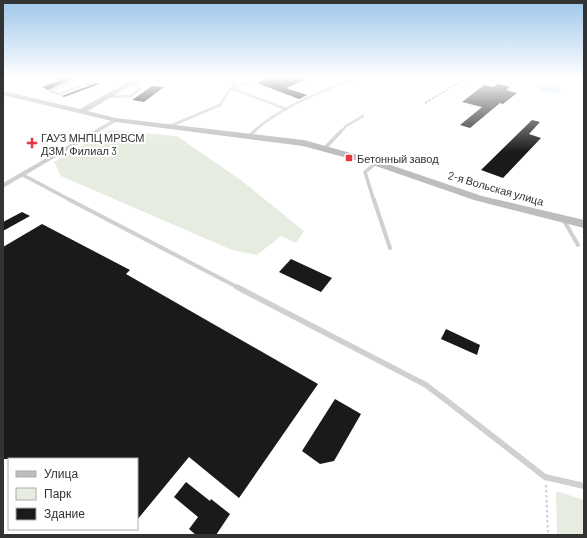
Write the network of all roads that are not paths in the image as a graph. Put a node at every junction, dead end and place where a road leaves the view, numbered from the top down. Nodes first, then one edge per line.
1 (40, 102) edge
2 (100, 102) edge
3 (222, 102) edge
4 (268, 102) edge
5 (302, 102) edge
6 (286, 109) junction
7 (81, 112) junction
8 (364, 116) dead end
9 (116, 120) junction
10 (168, 127) junction
11 (250, 135) junction
12 (325, 148) junction
13 (376, 163) junction
14 (23, 175) junction
15 (3, 186) edge
16 (563, 219) junction
17 (584, 224) edge
18 (578, 245) dead end
19 (390, 248) dead end
20 (584, 486) edge

1 - 7 main road, 2-я Вольская улица
2 - 7 main road
3 - 10 lane
4 - 6 lane
5 - 6 lane
6 - 11 lane
7 - 9 main road, 2-я Вольская улица
8 - 12 lane
9 - 10 main road, 2-я Вольская улица
9 - 14 street
10 - 11 main road, 2-я Вольская улица
11 - 12 main road, 2-я Вольская улица
12 - 13 main road, 2-я Вольская улица
13 - 16 main road, 2-я Вольская улица
13 - 19 lane
14 - 15 street
14 - 20 lane
16 - 17 main road, 2-я Вольская улица
16 - 18 lane

